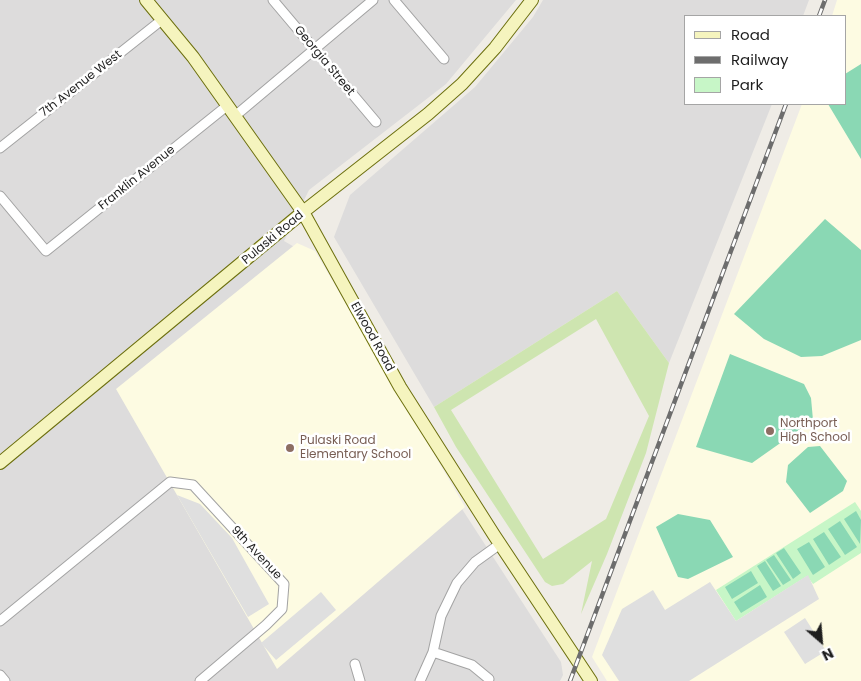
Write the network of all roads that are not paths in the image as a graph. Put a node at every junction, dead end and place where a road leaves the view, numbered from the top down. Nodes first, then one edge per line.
1 (146, 0) edge
2 (272, 0) edge
3 (373, 0) edge
4 (394, 0) edge
5 (532, 0) edge
6 (162, 19) junction
7 (314, 49) junction
8 (444, 59) dead end
9 (232, 110) junction
10 (376, 122) dead end
11 (0, 148) edge
12 (0, 196) edge
13 (304, 212) junction
14 (0, 463) edge
15 (500, 544) junction
16 (0, 621) edge
17 (432, 652) junction
18 (356, 664) dead end
19 (0, 674) edge
20 (489, 679) dead end
21 (5, 681) edge
22 (200, 681) edge
23 (360, 681) edge
24 (420, 681) edge
25 (591, 681) edge

1 - 6 main road, Elwood Road
2 - 7 street, Georgia Street
3 - 7 street, Franklin Avenue
4 - 8 street
5 - 13 main road, Pulaski Road
6 - 9 main road, Elwood Road
6 - 11 street, 7th Avenue West
7 - 9 street, Franklin Avenue
7 - 10 street, Georgia Street
9 - 12 street, Franklin Avenue
9 - 13 main road, Elwood Road
13 - 14 main road, Pulaski Road
13 - 15 main road, Elwood Road
15 - 17 street
15 - 25 main road, Elwood Road
16 - 22 street, 9th Avenue
17 - 20 street
17 - 24 street
18 - 23 street
19 - 21 street

